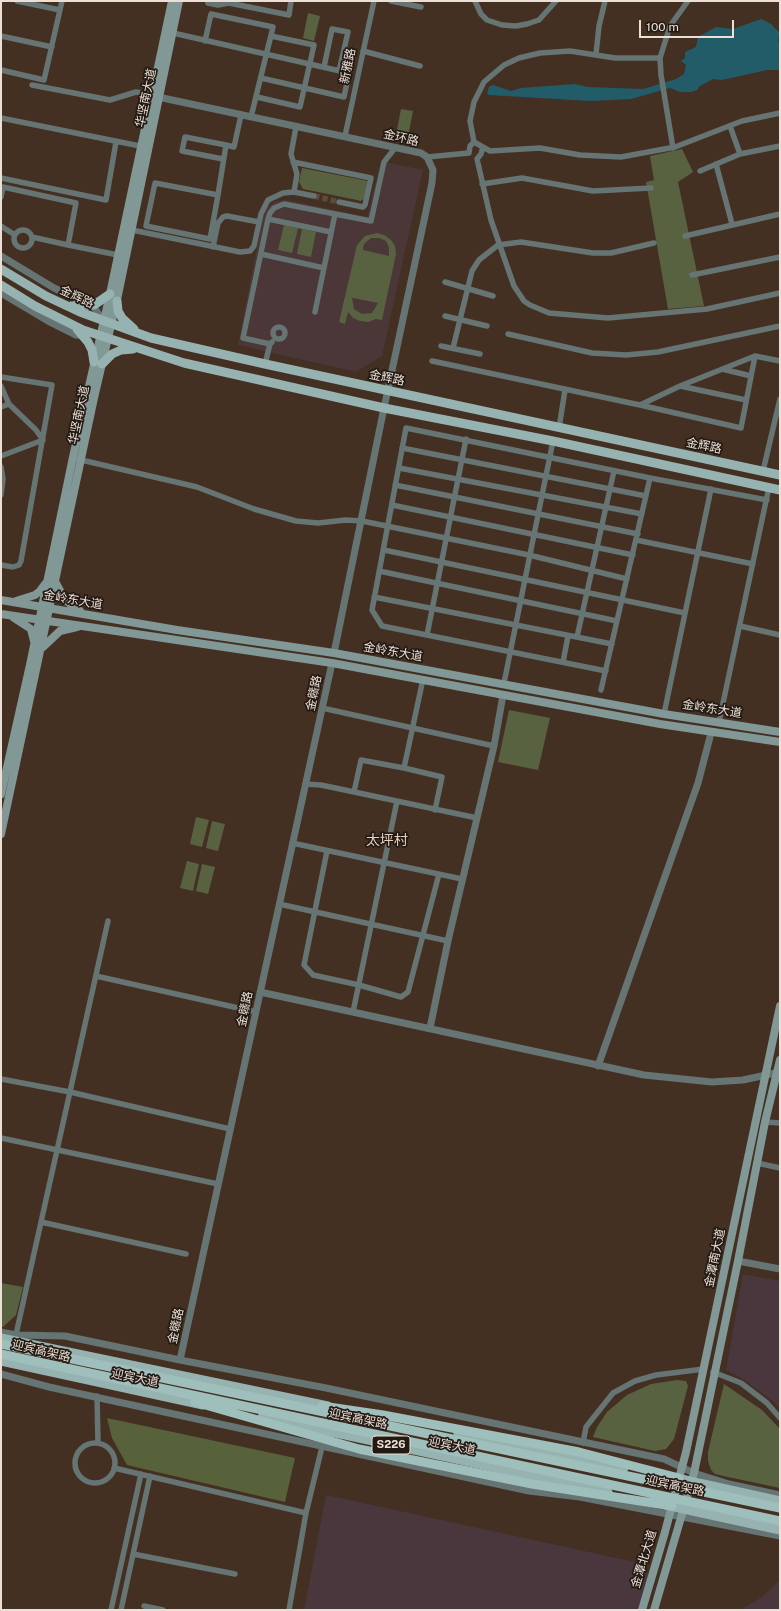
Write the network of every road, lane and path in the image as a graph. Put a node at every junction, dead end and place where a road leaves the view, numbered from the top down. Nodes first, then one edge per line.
1 (17, 1) edge
2 (62, 1) edge
3 (172, 1) edge
4 (179, 1) edge
5 (209, 1) edge
6 (291, 1) edge
7 (374, 1) edge
8 (391, 1) edge
9 (475, 1) edge
10 (556, 1) edge
11 (605, 1) edge
12 (688, 1) edge
13 (421, 7) dead end
14 (60, 10) junction
15 (173, 33) junction
16 (1, 36) edge
17 (271, 36) junction
18 (205, 40) junction
19 (52, 47) junction
20 (363, 51) junction
21 (266, 54) junction
22 (596, 54) junction
23 (660, 58) junction
24 (309, 64) junction
25 (420, 66) dead end
26 (324, 67) junction
27 (1, 70) edge
28 (339, 71) junction
29 (261, 78) junction
30 (32, 85) dead end
31 (304, 88) junction
32 (154, 96) junction
33 (257, 97) junction
34 (780, 113) edge
35 (241, 115) junction
36 (251, 117) junction
37 (1, 118) edge
38 (296, 126) junction
39 (730, 126) junction
40 (345, 136) junction
41 (116, 142) junction
42 (474, 142) junction
43 (226, 145) junction
44 (140, 146) junction
45 (780, 146) edge
46 (483, 147) junction
47 (395, 148) junction
48 (673, 148) junction
49 (469, 153) junction
50 (740, 154) junction
51 (427, 157) junction
52 (477, 159) junction
53 (223, 160) junction
54 (293, 162) junction
55 (716, 164) junction
56 (700, 171) dead end
57 (1, 178) edge
58 (482, 184) junction
59 (651, 188) dead end
60 (294, 192) junction
61 (218, 195) junction
62 (314, 196) tunnel mouth
63 (1, 197) edge
64 (339, 202) tunnel mouth
65 (335, 214) junction
66 (780, 214) edge
67 (268, 219) junction
68 (259, 222) junction
69 (732, 224) junction
70 (1, 226) edge
71 (132, 230) junction
72 (331, 232) junction
73 (15, 235) junction
74 (686, 236) dead end
75 (32, 237) junction
76 (654, 243) dead end
77 (68, 244) junction
78 (498, 245) junction
79 (213, 247) junction
80 (261, 254) junction
81 (118, 255) junction
82 (1, 256) edge
83 (780, 257) edge
84 (324, 268) junction
85 (1, 269) edge
86 (692, 275) dead end
87 (445, 282) dead end
88 (1, 285) edge
89 (466, 288) junction
90 (1, 293) edge
91 (780, 293) edge
92 (110, 294) junction
93 (493, 296) dead end
94 (117, 301) junction
95 (66, 305) junction
96 (91, 305) junction
97 (315, 312) dead end
98 (445, 316) dead end
99 (459, 319) junction
100 (68, 322) junction
101 (108, 323) junction
102 (488, 326) dead end
103 (780, 326) edge
104 (508, 334) dead end
105 (83, 336) junction
106 (144, 336) junction
107 (104, 338) junction
108 (277, 338) dead end
109 (270, 344) junction
110 (442, 346) dead end
111 (453, 348) junction
112 (140, 349) junction
113 (480, 354) dead end
114 (755, 356) junction
115 (432, 361) dead end
116 (780, 361) edge
117 (98, 363) junction
118 (265, 364) junction
119 (722, 369) junction
120 (751, 376) junction
121 (1, 377) edge
122 (1, 386) edge
123 (680, 386) junction
124 (565, 390) junction
125 (388, 391) junction
126 (780, 398) edge
127 (746, 400) junction
128 (9, 404) junction
129 (640, 405) junction
130 (1, 407) edge
131 (384, 408) junction
132 (559, 428) junction
133 (466, 439) junction
134 (43, 440) junction
135 (553, 441) junction
136 (402, 448) junction
137 (1, 456) edge
138 (549, 457) junction
139 (73, 458) junction
140 (81, 460) junction
141 (462, 460) junction
142 (1, 467) edge
143 (399, 468) junction
144 (614, 470) junction
145 (763, 471) junction
146 (780, 475) edge
147 (545, 476) junction
148 (650, 478) junction
149 (458, 479) junction
150 (395, 485) junction
151 (769, 487) junction
152 (610, 488) junction
153 (711, 489) junction
154 (780, 490) edge
155 (1, 495) edge
156 (541, 495) junction
157 (646, 496) junction
158 (455, 497) junction
159 (766, 500) junction
160 (392, 505) junction
161 (606, 507) junction
162 (537, 514) junction
163 (642, 514) junction
164 (451, 517) junction
165 (362, 521) junction
166 (388, 526) junction
167 (601, 527) junction
168 (533, 534) junction
169 (638, 534) junction
170 (447, 539) junction
171 (636, 540) junction
172 (597, 547) junction
173 (384, 550) junction
174 (697, 553) junction
175 (529, 555) junction
176 (633, 555) junction
177 (442, 563) junction
178 (753, 564) junction
179 (1, 565) edge
180 (592, 569) junction
181 (379, 571) junction
182 (627, 578) junction
183 (524, 580) junction
184 (51, 582) junction
185 (438, 583) junction
186 (587, 594) junction
187 (374, 597) junction
188 (1, 600) edge
189 (520, 601) junction
190 (622, 601) junction
191 (11, 602) junction
192 (46, 608) junction
193 (432, 609) junction
194 (685, 613) junction
195 (86, 614) junction
196 (582, 614) junction
197 (4, 615) edge
198 (44, 620) junction
199 (617, 621) junction
200 (514, 625) junction
201 (84, 626) junction
202 (740, 626) junction
203 (177, 630) junction
204 (427, 635) junction
205 (780, 635) edge
206 (568, 636) junction
207 (577, 637) junction
208 (176, 639) junction
209 (612, 644) junction
210 (38, 646) junction
211 (509, 652) junction
212 (334, 653) junction
213 (563, 662) junction
214 (332, 663) junction
215 (606, 671) junction
216 (423, 679) junction
217 (504, 683) junction
218 (601, 690) dead end
219 (503, 695) junction
220 (322, 708) junction
221 (664, 714) junction
222 (719, 722) junction
223 (413, 728) junction
224 (754, 728) junction
225 (780, 732) edge
226 (712, 733) junction
227 (752, 738) junction
228 (780, 742) edge
229 (494, 746) junction
230 (404, 768) junction
231 (305, 784) junction
232 (354, 792) junction
233 (1, 794) edge
234 (397, 801) junction
235 (435, 810) junction
236 (477, 818) junction
237 (1, 834) edge
238 (292, 843) junction
239 (327, 850) junction
240 (384, 863) junction
241 (439, 874) junction
242 (462, 879) junction
243 (279, 904) junction
244 (315, 912) junction
245 (108, 921) dead end
246 (371, 924) junction
247 (423, 935) junction
248 (448, 941) junction
249 (96, 976) junction
250 (359, 985) junction
251 (260, 992) junction
252 (780, 1006) edge
253 (256, 1012) junction
254 (353, 1012) junction
255 (430, 1028) junction
256 (780, 1060) edge
257 (598, 1066) junction
258 (779, 1072) edge
259 (764, 1075) junction
260 (1, 1079) edge
261 (70, 1092) junction
262 (765, 1122) junction
263 (780, 1123) edge
264 (230, 1128) junction
265 (1, 1138) edge
266 (57, 1149) junction
267 (757, 1163) junction
268 (780, 1168) edge
269 (218, 1184) junction
270 (41, 1222) junction
271 (186, 1254) dead end
272 (738, 1260) junction
273 (780, 1269) edge
274 (1, 1332) edge
275 (1, 1338) edge
276 (15, 1338) junction
277 (1, 1344) edge
278 (1, 1354) edge
279 (180, 1360) junction
280 (1, 1361) edge
281 (58, 1367) junction
282 (704, 1369) junction
283 (714, 1372) junction
284 (1, 1374) edge
285 (178, 1383) junction
286 (96, 1396) junction
287 (780, 1418) edge
288 (98, 1443) junction
289 (583, 1443) junction
290 (322, 1447) junction
291 (114, 1468) junction
292 (681, 1468) junction
293 (141, 1474) junction
294 (150, 1476) junction
295 (692, 1477) junction
296 (679, 1478) junction
297 (780, 1495) edge
298 (780, 1501) edge
299 (780, 1508) edge
300 (670, 1510) junction
301 (306, 1513) junction
302 (682, 1513) junction
303 (780, 1521) edge
304 (780, 1530) edge
305 (780, 1536) edge
306 (133, 1554) junction
307 (235, 1574) dead end
308 (144, 1606) dead end
309 (111, 1610) edge
310 (121, 1610) edge
311 (163, 1610) edge
312 (289, 1610) edge
313 (642, 1610) edge
314 (654, 1610) edge

1 - 14 street
2 - 14 street
3 - 32 main road, 华坚南大道
4 - 15 main road, 华坚南大道
5 - 6 street
7 - 20 street, 新雅路
8 - 13 street
9 - 10 street
11 - 22 street
12 - 23 street
14 - 19 street
15 - 18 street
15 - 32 main road, 华坚南大道
16 - 19 street
17 - 18 street
17 - 21 street
17 - 24 street
18 - 21 street
19 - 27 street
20 - 25 street
20 - 40 street, 新雅路
21 - 24 street
21 - 29 street
22 - 23 street
22 - 42 street
23 - 48 street
24 - 26 street
24 - 31 street
26 - 28 street
26 - 28 street
28 - 31 street
29 - 31 street
29 - 33 street
30 - 32 street
31 - 33 street
32 - 35 street, 金环路
32 - 44 main road, 华坚南大道
32 - 71 main road, 华坚南大道
33 - 36 street
34 - 39 street
35 - 36 street, 金环路
35 - 43 street
36 - 38 street, 金环路
37 - 41 street
38 - 40 street, 金环路
38 - 54 street
39 - 48 street
39 - 50 street
40 - 47 street, 金环路
41 - 44 street
41 - 57 street
42 - 46 street
42 - 49 street
43 - 53 street
43 - 53 street
44 - 81 main road, 华坚南大道
45 - 50 street
46 - 48 street
46 - 52 street
47 - 51 street, 金环路
47 - 65 street
49 - 51 street
49 - 52 street
50 - 55 street
51 - 125 street, 金环路
52 - 58 street
53 - 61 street
54 - 60 street
54 - 64 street
55 - 56 street
55 - 69 street
58 - 59 street
58 - 78 street
60 - 62 street
60 - 68 street
61 - 61 street
63 - 77 street
65 - 67 street
65 - 72 street
66 - 69 street
67 - 72 street
67 - 80 street
68 - 79 street
68 - 79 street
69 - 74 street
70 - 73 street
71 - 79 street
71 - 94 main road, 华坚南大道
72 - 84 street
73 - 75 street
73 - 75 street
75 - 77 street
76 - 78 street
77 - 81 street
78 - 89 street
78 - 91 street
80 - 84 street
80 - 109 street
81 - 92 main road, 华坚南大道
82 - 96 street
83 - 86 street
84 - 97 street
85 - 95 main road, 金辉路
87 - 89 street
88 - 100 main road
89 - 93 street
89 - 99 street
90 - 105 street
92 - 96 main road
92 - 101 main road, 华坚南大道
94 - 101 main road, 华坚南大道
94 - 106 main road
95 - 96 main road
95 - 101 main road, 金辉路
96 - 101 street
98 - 99 street
99 - 102 street
99 - 111 street
100 - 105 main road
100 - 107 main road
101 - 106 main road, 金辉路
101 - 107 main road, 华坚南大道
103 - 104 street
105 - 107 street
105 - 117 main road
106 - 118 main road, 金辉路
107 - 112 main road
107 - 117 main road, 华坚南大道
108 - 109 street
109 - 118 street
110 - 111 street
111 - 113 street
112 - 117 main road
112 - 131 main road
114 - 116 street
114 - 119 street
114 - 120 street
115 - 124 street
117 - 139 main road, 华坚南大道
117 - 140 main road, 华坚南大道
118 - 125 main road, 金辉路
119 - 120 street
119 - 123 street
120 - 127 street
121 - 134 street
122 - 128 street
123 - 127 street
123 - 129 street
124 - 129 street
124 - 132 street
125 - 131 street
125 - 132 main road, 金辉路
126 - 145 street
127 - 129 street
128 - 130 street
128 - 134 street
131 - 135 main road
131 - 165 street
132 - 145 main road, 金辉路
133 - 136 street
133 - 138 street
133 - 141 street
134 - 137 street
134 - 179 street
135 - 138 street
135 - 151 main road
136 - 141 street
136 - 143 street
138 - 144 street
138 - 147 street
139 - 140 street
139 - 184 main road, 华坚南大道
140 - 165 street
140 - 184 main road, 华坚南大道
141 - 147 street
141 - 149 street
142 - 155 street
143 - 149 street
143 - 150 street
144 - 148 street
144 - 152 street
145 - 146 main road, 金辉路
147 - 152 street
147 - 156 street
148 - 153 street
148 - 157 street
149 - 156 street
149 - 158 street
150 - 158 street
150 - 160 street
151 - 154 main road
151 - 159 street
152 - 157 street
152 - 161 street
153 - 159 street
153 - 174 street
156 - 161 street
156 - 162 street
157 - 163 street
158 - 162 street
158 - 164 street
159 - 178 street
160 - 164 street
160 - 166 street
161 - 163 street
161 - 167 street
162 - 167 street
162 - 168 street
163 - 169 street
164 - 168 street
164 - 170 street
165 - 166 street
165 - 212 street
166 - 170 street
166 - 173 street
167 - 169 street
167 - 172 street
168 - 172 street
168 - 175 street
169 - 171 street
170 - 175 street
170 - 177 street
171 - 174 street
171 - 176 street
172 - 176 street
172 - 180 street
173 - 177 street
173 - 181 street
174 - 178 street
174 - 194 street
175 - 180 street
175 - 183 street
176 - 182 street
177 - 183 street
177 - 185 street
178 - 202 street
180 - 182 street
180 - 186 street
181 - 185 street
181 - 187 street
182 - 190 street
183 - 186 street
183 - 189 street
184 - 191 main road
184 - 192 main road, 华坚南大道
184 - 195 main road
185 - 189 street
185 - 193 street
186 - 190 street
186 - 196 street
187 - 193 street
187 - 204 street
188 - 191 main road, 金岭东大道
189 - 196 street
189 - 200 street
190 - 194 street
190 - 199 street
191 - 192 main road, 金岭东大道
192 - 195 main road, 金岭东大道
192 - 198 main road, 华坚南大道
193 - 200 street
193 - 204 street
194 - 221 street
195 - 203 main road, 金岭东大道
196 - 199 street
196 - 207 street
197 - 198 main road, 金岭东大道
197 - 210 main road
198 - 201 main road, 金岭东大道
198 - 210 main road, 华坚南大道
199 - 209 street
200 - 206 street
200 - 211 street
201 - 208 main road, 金岭东大道
201 - 210 main road
202 - 205 street
202 - 222 street
203 - 208 main road
203 - 212 main road, 金岭东大道
204 - 211 street
206 - 207 street
206 - 213 street
207 - 209 street
208 - 214 main road, 金岭东大道
209 - 215 street
210 - 233 main road, 华坚南大道
210 - 237 main road, 华坚南大道
211 - 213 street
211 - 217 street
212 - 217 main road, 金岭东大道
213 - 215 street
214 - 216 main road, 金岭东大道
214 - 220 street, 金赣路
215 - 218 street
216 - 219 main road, 金岭东大道
216 - 223 street
217 - 221 main road, 金岭东大道
219 - 226 main road, 金岭东大道
219 - 229 street
220 - 223 street
220 - 231 street, 金赣路
221 - 222 main road, 金岭东大道
222 - 224 main road, 金岭东大道
223 - 229 street
223 - 230 street
224 - 225 main road, 金岭东大道
224 - 227 main road
226 - 227 main road, 金岭东大道
226 - 257 street
227 - 228 main road, 金岭东大道
229 - 236 street
230 - 232 street
230 - 235 street
231 - 232 street
231 - 238 street, 金赣路
232 - 234 street
234 - 235 street
234 - 240 street
235 - 236 street
236 - 242 street
238 - 239 street
238 - 243 street, 金赣路
239 - 240 street
239 - 244 street
240 - 241 street
240 - 246 street
241 - 242 street
241 - 247 street
242 - 248 street
243 - 244 street
243 - 251 street, 金赣路
244 - 246 street
244 - 250 street
245 - 249 street
246 - 247 street
246 - 250 street
247 - 248 street
247 - 250 street
248 - 255 street
249 - 253 street
249 - 261 street
250 - 254 street
251 - 253 street, 金赣路
251 - 254 street
252 - 259 main road, 金潭南大道
253 - 264 street, 金赣路
254 - 255 street
255 - 257 street
256 - 258 main road, 金潭南大道
257 - 259 street
258 - 259 street
258 - 262 main road, 金潭南大道
259 - 282 main road, 金潭南大道
260 - 261 street
261 - 264 street
261 - 266 street
262 - 263 street
262 - 267 main road, 金潭南大道
264 - 269 street, 金赣路
265 - 266 street
266 - 269 street
266 - 270 street
267 - 268 street
267 - 272 main road, 金潭南大道
269 - 279 street, 金赣路
270 - 271 street
270 - 276 street
272 - 273 street
272 - 283 main road, 金潭南大道
274 - 276 street
275 - 276 main road, 迎宾大道 / S226
276 - 279 street
276 - 296 main road, 迎宾大道 / S226
277 - 285 highway, 迎宾高架路
278 - 281 highway, 迎宾高架路
279 - 289 street
280 - 300 main road, 迎宾大道 / S226
281 - 300 highway
281 - 303 highway, 迎宾高架路
282 - 289 street
282 - 292 main road, 金潭南大道
283 - 287 street
283 - 295 main road, 金潭南大道
284 - 286 street
285 - 296 highway
285 - 299 highway, 迎宾高架路
286 - 288 street
286 - 290 street
288 - 291 street
288 - 291 street
289 - 292 street
290 - 300 street
290 - 301 street
291 - 293 street
292 - 295 street
292 - 296 main road, 金潭南大道
293 - 294 street
293 - 309 street
294 - 301 street
294 - 306 street
295 - 296 main road, 迎宾大道 / S226
295 - 297 street
295 - 298 main road, 迎宾大道 / S226
295 - 302 main road, 金潭南大道
296 - 300 main road, 金潭南大道
300 - 302 main road, 迎宾大道 / S226
300 - 313 main road, 金潭北大道
301 - 312 street
302 - 304 main road, 迎宾大道 / S226
302 - 305 street
302 - 314 main road, 金潭北大道
306 - 307 street
306 - 310 street
308 - 311 street

